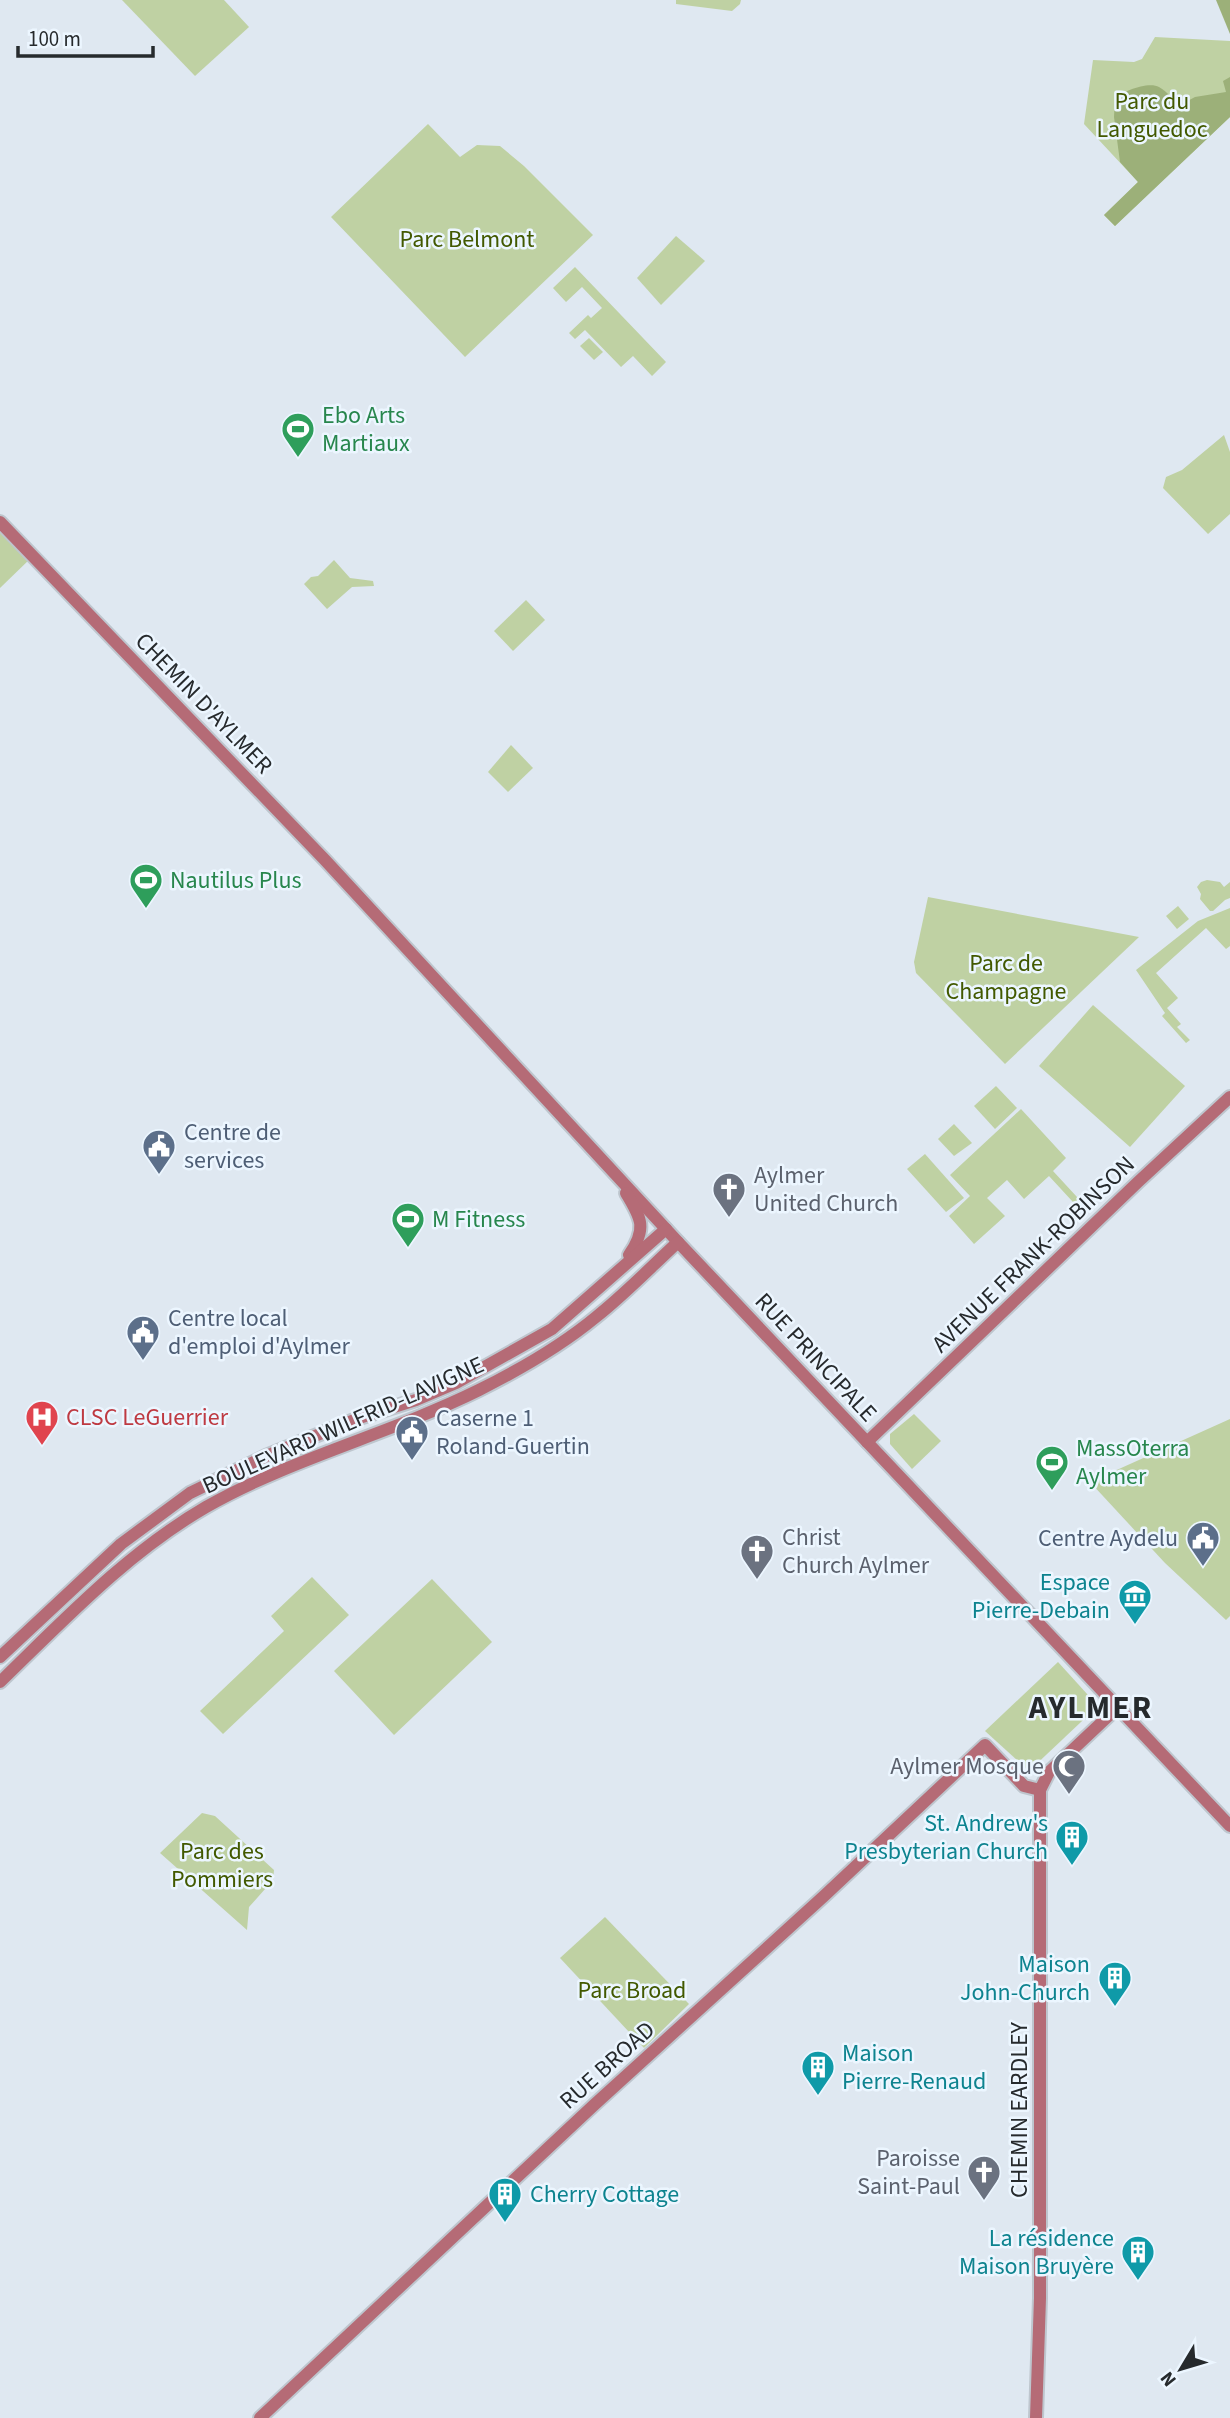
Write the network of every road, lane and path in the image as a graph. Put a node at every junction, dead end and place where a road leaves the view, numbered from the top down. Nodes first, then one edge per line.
1 (0, 522) edge
2 (376, 914) joint
3 (1230, 1097) edge
4 (608, 1166) junction
5 (666, 1229) junction
6 (678, 1242) junction
7 (614, 1275) junction
8 (867, 1442) junction
9 (0, 1657) edge
10 (0, 1682) edge
11 (1118, 1707) junction
12 (1040, 1796) junction
13 (1230, 1826) edge
14 (260, 2418) edge
15 (1036, 2418) edge

1 - 2 main road, CHEMIN D'AYLMER
2 - 4 main road, RUE PRINCIPALE
3 - 8 main road, AVENUE FRANK-ROBINSON
4 - 5 main road, RUE PRINCIPALE
4 - 7 main road
5 - 6 main road, RUE PRINCIPALE
5 - 7 main road, BOULEVARD WILFRID-LAVIGNE
6 - 8 main road, RUE PRINCIPALE
6 - 10 main road, BOULEVARD WILFRID-LAVIGNE
7 - 9 main road, BOULEVARD WILFRID-LAVIGNE
8 - 11 main road, RUE PRINCIPALE
11 - 12 main road
11 - 13 main road, RUE PRINCIPALE
12 - 14 main road, RUE BROAD
12 - 15 main road, CHEMIN EARDLEY

